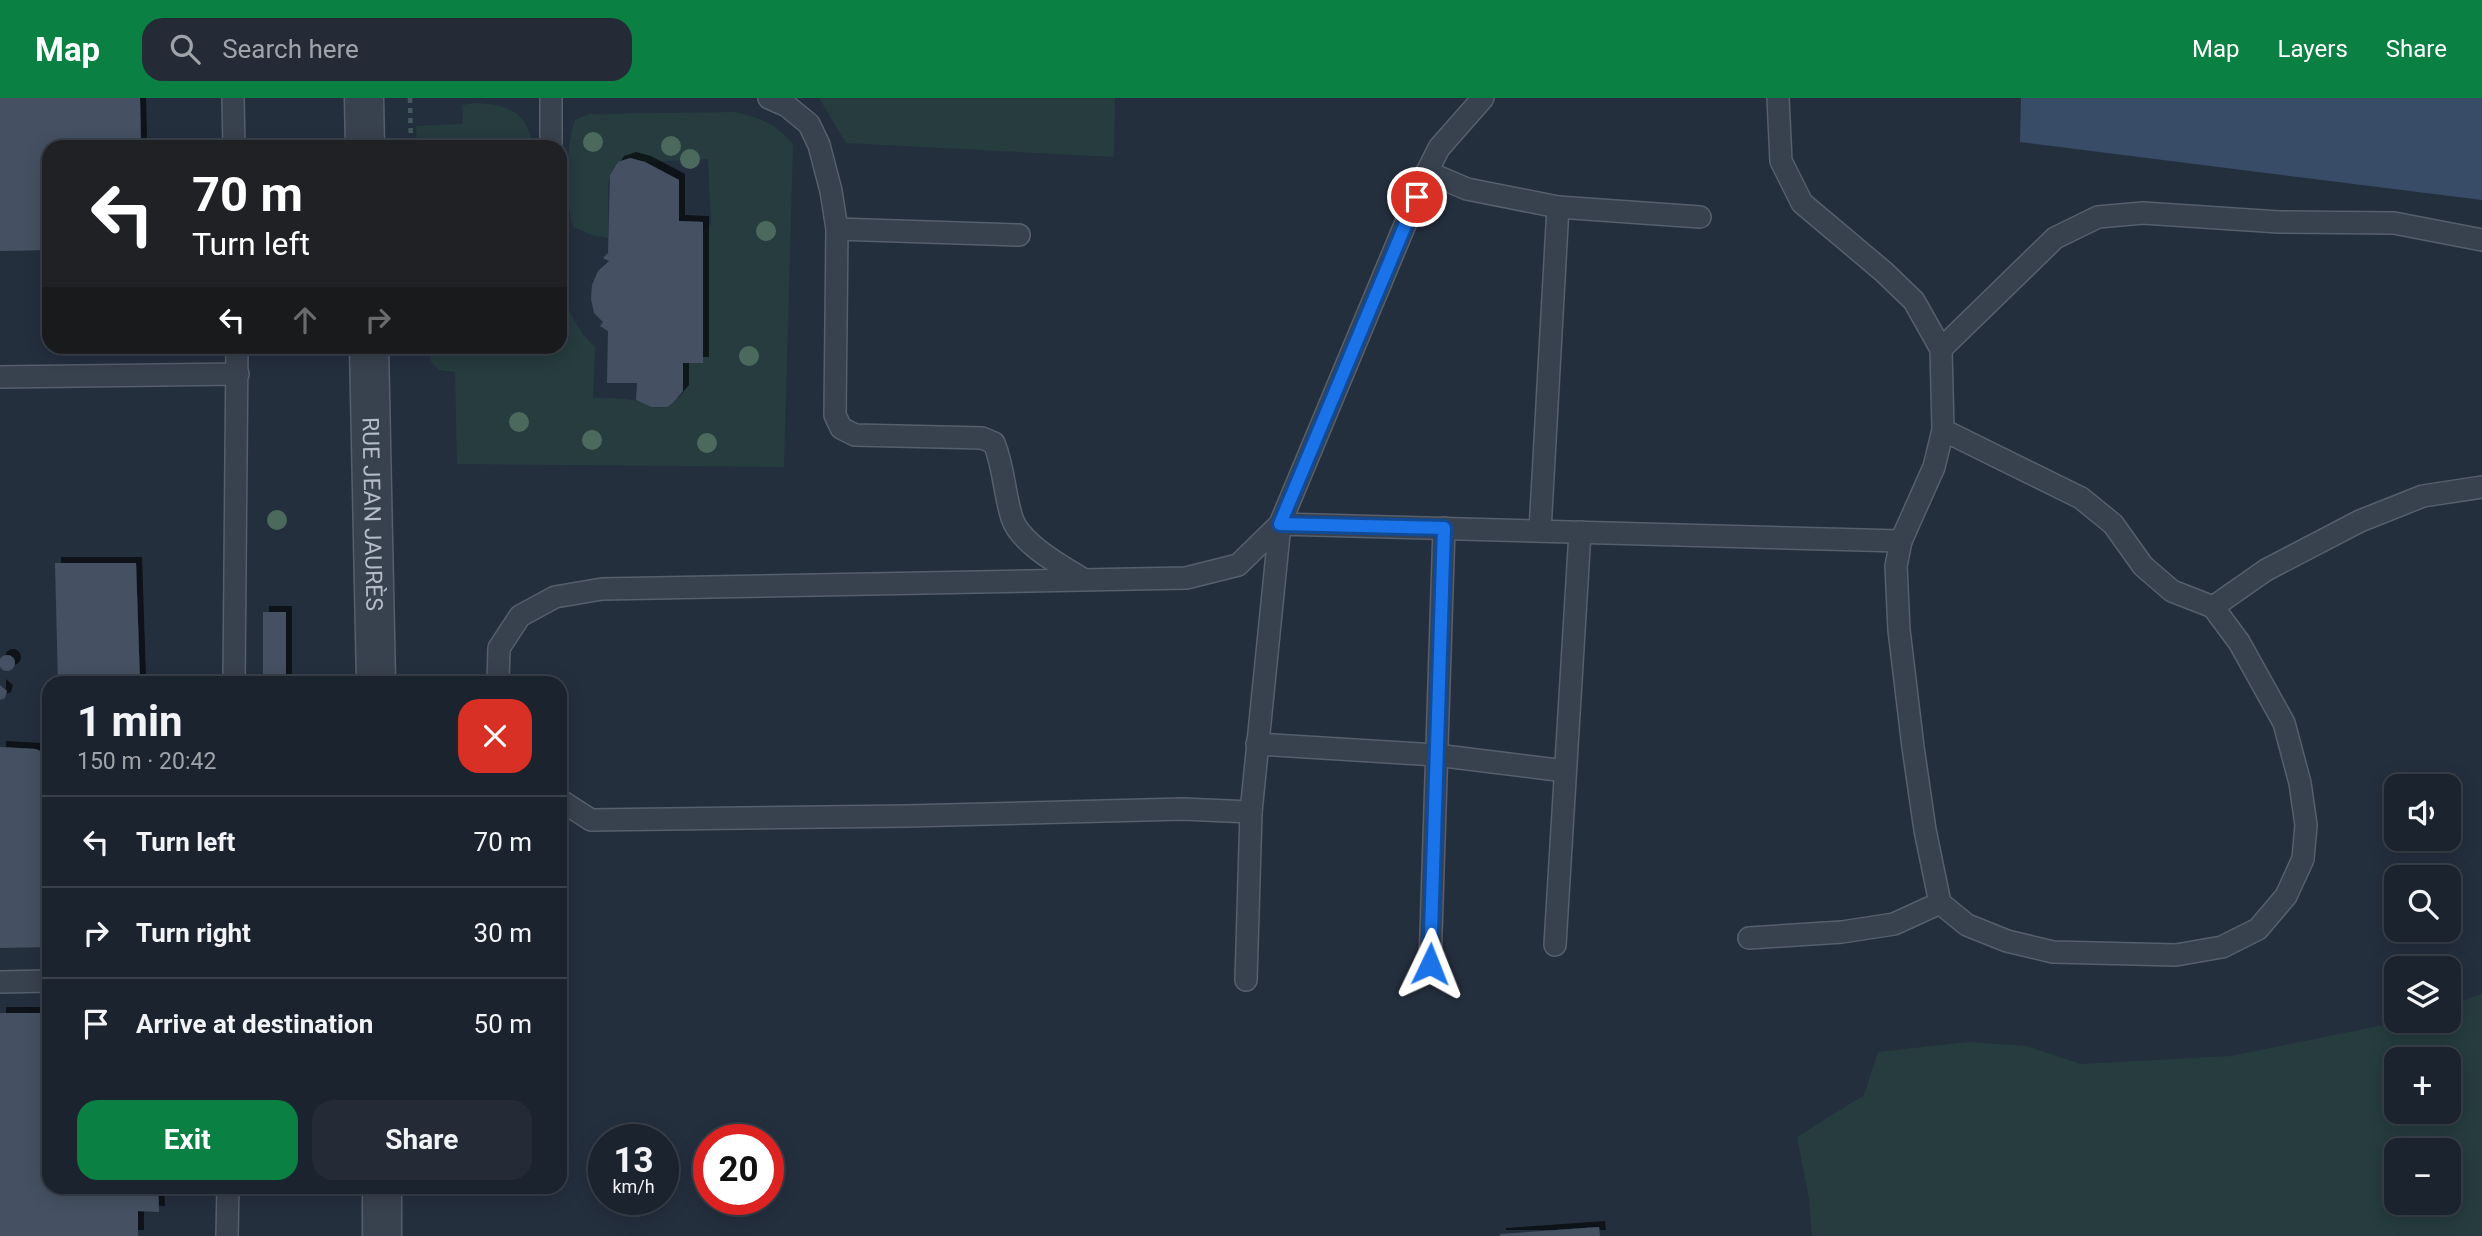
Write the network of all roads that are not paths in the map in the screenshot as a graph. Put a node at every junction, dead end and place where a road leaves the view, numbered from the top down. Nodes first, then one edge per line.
1 (233, 98) edge
2 (364, 98) edge
3 (551, 98) edge
4 (769, 98) edge
5 (1483, 98) edge
6 (1778, 98) edge
7 (234, 140) edge
8 (365, 140) edge
9 (551, 140) edge
10 (1427, 172) junction
11 (1558, 207) junction
12 (1700, 217) dead end
13 (837, 229) junction
14 (1019, 235) dead end
15 (2482, 240) edge
16 (1941, 349) junction
17 (237, 354) edge
18 (369, 354) edge
19 (238, 374) junction
20 (0, 377) edge
21 (1943, 430) junction
22 (2482, 487) edge
23 (1280, 524) junction
24 (1444, 528) junction
25 (1540, 531) junction
26 (1580, 532) junction
27 (1901, 541) junction
28 (1082, 578) junction
29 (2213, 607) junction
30 (234, 676) edge
31 (376, 676) edge
32 (498, 676) edge
33 (1257, 744) junction
34 (1436, 755) junction
35 (1565, 771) junction
36 (567, 805) edge
37 (1251, 812) junction
38 (1940, 903) junction
39 (1749, 938) dead end
40 (1555, 945) dead end
41 (1430, 964) dead end
42 (1246, 980) dead end
43 (42, 981) edge
44 (0, 982) edge
45 (228, 1194) edge
46 (382, 1194) edge
47 (227, 1236) edge
48 (382, 1236) edge

1 - 7 lane
2 - 8 street
3 - 9 lane
4 - 13 lane
5 - 10 lane
6 - 16 lane
10 - 11 lane
10 - 23 lane
11 - 12 lane
11 - 25 lane
13 - 14 lane
13 - 28 lane
15 - 16 lane
16 - 21 lane
17 - 19 lane
18 - 31 street, RUE JEAN JAURÈS
19 - 20 lane
19 - 30 lane
21 - 27 lane
21 - 29 lane
22 - 29 lane
23 - 24 lane
23 - 28 lane
23 - 33 lane
24 - 25 lane
24 - 34 lane
25 - 26 lane
26 - 27 lane
26 - 35 lane
27 - 38 lane
28 - 32 lane
29 - 38 lane
33 - 34 lane
33 - 37 lane
34 - 35 lane
34 - 41 lane
35 - 40 lane
36 - 37 lane
37 - 42 lane
38 - 39 lane
43 - 44 lane
45 - 47 lane
46 - 48 street

